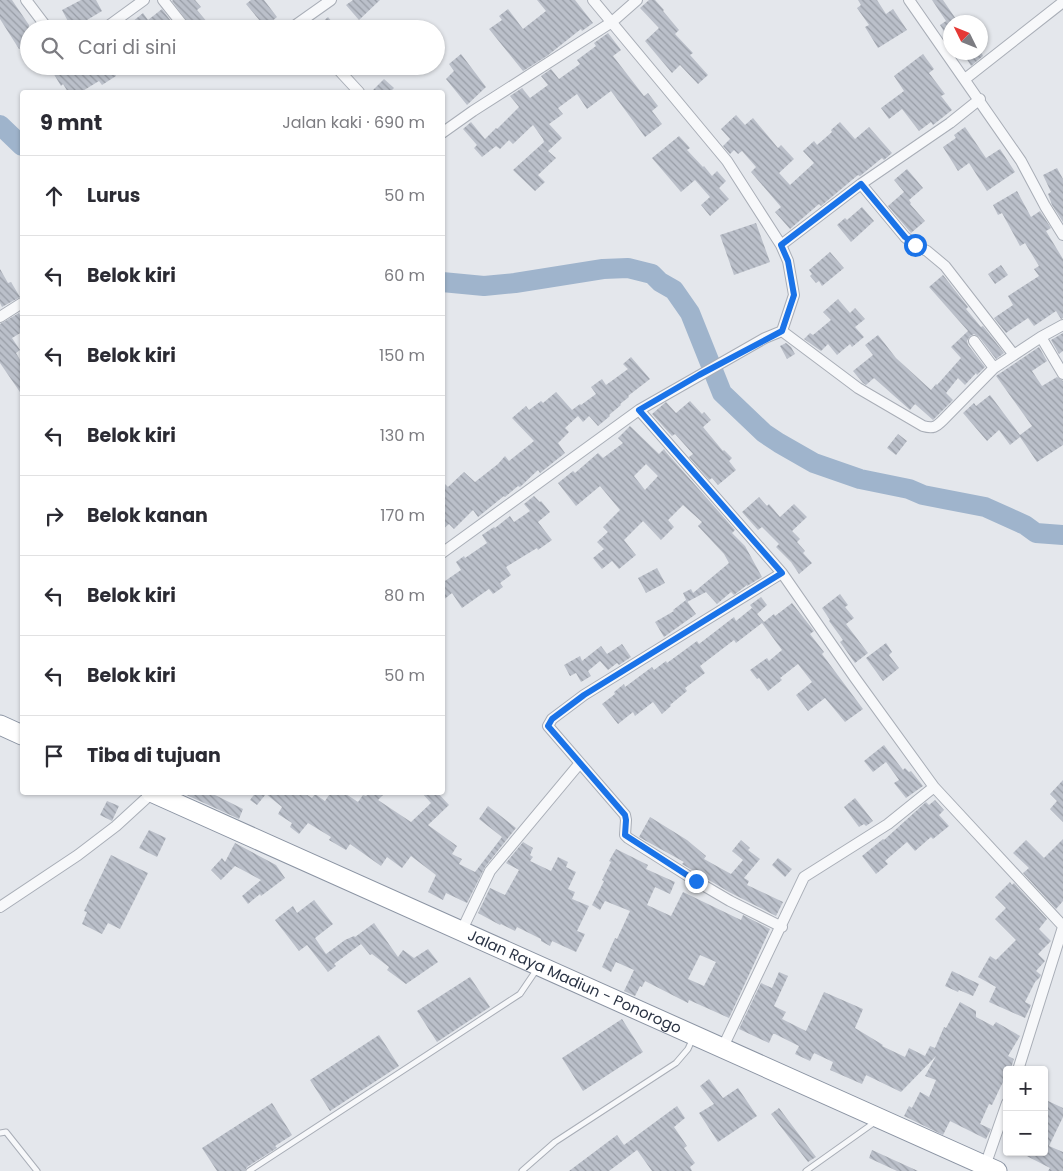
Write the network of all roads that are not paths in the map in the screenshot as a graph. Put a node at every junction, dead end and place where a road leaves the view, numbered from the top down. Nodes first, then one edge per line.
1 (26, 0) edge
2 (144, 0) edge
3 (163, 0) edge
4 (331, 0) edge
5 (593, 0) edge
6 (637, 0) edge
7 (909, 0) edge
8 (1063, 2) edge
9 (41, 20) edge
10 (116, 20) edge
11 (179, 20) edge
12 (305, 20) edge
13 (612, 22) junction
14 (343, 75) edge
15 (964, 79) junction
16 (356, 90) edge
17 (980, 99) junction
18 (445, 131) edge
19 (861, 184) junction
20 (1062, 229) edge
21 (781, 245) junction
22 (20, 304) edge
23 (0, 317) edge
24 (1063, 325) edge
25 (782, 331) junction
26 (1041, 337) junction
27 (974, 341) dead end
28 (1014, 355) junction
29 (994, 368) junction
30 (1063, 374) edge
31 (639, 410) junction
32 (445, 551) edge
33 (782, 573) junction
34 (0, 725) edge
35 (20, 734) edge
36 (580, 763) junction
37 (934, 787) junction
38 (150, 795) edge
39 (156, 795) edge
40 (0, 907) edge
41 (782, 927) junction
42 (1063, 927) edge
43 (461, 932) junction
44 (538, 966) junction
45 (694, 1036) junction
46 (722, 1049) junction
47 (1019, 1066) edge
48 (1005, 1111) edge
49 (880, 1118) junction
50 (0, 1133) edge
51 (991, 1168) edge
52 (37, 1171) edge
53 (249, 1171) edge
54 (522, 1171) edge
55 (806, 1171) edge

1 - 9 street
2 - 10 street
3 - 11 street
4 - 12 street
5 - 13 street
6 - 13 street
7 - 15 street
8 - 15 street
13 - 18 street
13 - 21 street
14 - 16 street
15 - 17 street
17 - 19 street
17 - 20 street
19 - 21 street
19 - 28 street
21 - 25 street
22 - 23 street
24 - 26 street
25 - 29 street
25 - 31 street
26 - 28 street
26 - 30 street
27 - 29 street
28 - 29 street
31 - 32 street
31 - 33 street
33 - 36 street
33 - 37 street
34 - 35 highway
36 - 41 street
36 - 43 street
37 - 41 street
37 - 42 street
38 - 40 street
39 - 43 highway, Jalan Raya Madiun - Ponorogo
41 - 46 street
42 - 47 street
43 - 44 highway, Jalan Raya Madiun - Ponorogo
44 - 45 highway, Jalan Raya Madiun - Ponorogo
44 - 53 lane
45 - 46 highway, Jalan Raya Madiun - Ponorogo
45 - 54 lane
46 - 49 highway, Jalan Raya Madiun - Ponorogo
48 - 51 street
49 - 51 highway, Jalan Raya Madiun - Ponorogo
49 - 55 lane
50 - 52 lane

